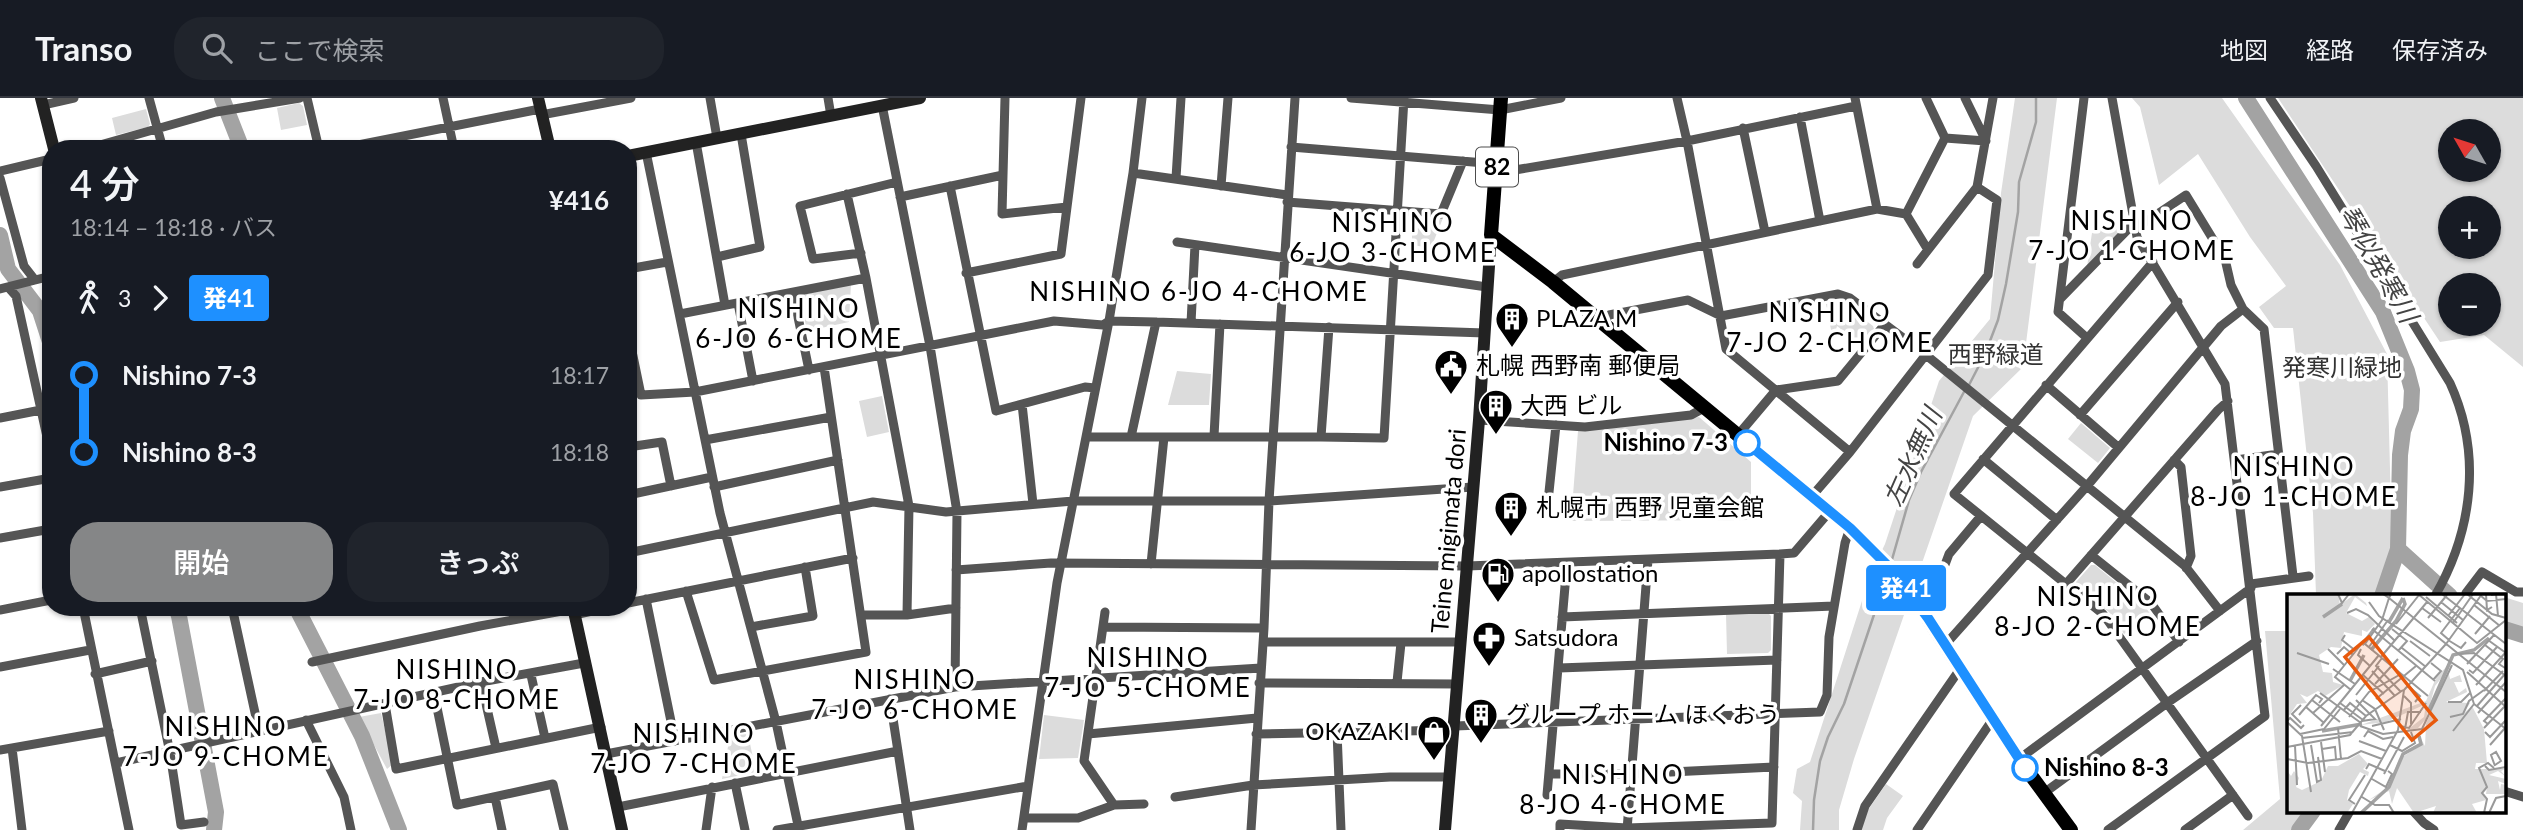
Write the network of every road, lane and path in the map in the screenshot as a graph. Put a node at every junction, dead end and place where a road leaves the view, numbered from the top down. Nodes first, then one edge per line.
1 (74, 98) edge
2 (149, 98) edge
3 (300, 98) edge
4 (307, 98) edge
5 (443, 98) edge
6 (631, 98) edge
7 (710, 98) edge
8 (828, 98) edge
9 (920, 98) edge
10 (1005, 98) edge
11 (1081, 98) edge
12 (1142, 98) edge
13 (1181, 98) edge
14 (1228, 98) edge
15 (1295, 98) edge
16 (1351, 98) edge
17 (1561, 98) edge
18 (1677, 98) edge
19 (1926, 98) edge
20 (1965, 98) edge
21 (1993, 98) edge
22 (2084, 98) edge
23 (2112, 98) edge
24 (2270, 98) edge
25 (1404, 100) edge
26 (42, 102) edge
27 (1856, 102) edge
28 (881, 103) edge
29 (1501, 104) edge
30 (540, 107) edge
31 (831, 116) junction
32 (1800, 117) junction
33 (450, 127) junction
34 (1743, 128) junction
35 (158, 129) junction
36 (741, 134) junction
37 (718, 138) junction
38 (1945, 138) junction
39 (52, 140) edge
40 (127, 140) edge
41 (161, 140) edge
42 (317, 140) edge
43 (384, 140) edge
44 (452, 140) edge
45 (548, 140) edge
46 (1687, 141) junction
47 (1986, 141) junction
48 (696, 142) junction
49 (1291, 147) junction
50 (646, 152) junction
51 (637, 154) edge
52 (1401, 157) junction
53 (42, 161) edge
54 (1463, 161) junction
55 (1497, 169) junction
56 (0, 171) edge
57 (1133, 173) junction
58 (1003, 175) junction
59 (0, 178) edge
60 (1176, 178) junction
61 (897, 181) junction
62 (950, 186) junction
63 (1221, 186) junction
64 (1978, 187) junction
65 (847, 194) junction
66 (900, 197) junction
67 (1287, 199) junction
68 (1067, 207) junction
69 (1877, 209) junction
70 (1398, 211) junction
71 (1906, 214) junction
72 (1820, 221) junction
73 (2135, 225) junction
74 (1765, 232) junction
75 (1491, 235) junction
76 (1178, 242) dead end
77 (1706, 244) junction
78 (1195, 245) junction
79 (1928, 250) junction
80 (861, 253) junction
81 (716, 257) junction
82 (1283, 257) junction
83 (667, 262) junction
84 (2152, 262) junction
85 (1917, 264) dead end
86 (637, 267) edge
87 (966, 273) junction
88 (1394, 273) junction
89 (866, 278) junction
90 (42, 279) edge
91 (34, 281) junction
92 (1553, 282) junction
93 (7, 287) edge
94 (1488, 287) junction
95 (793, 293) junction
96 (2060, 299) junction
97 (2178, 302) junction
98 (738, 303) junction
99 (725, 305) junction
100 (2243, 309) junction
101 (680, 314) junction
102 (1721, 316) junction
103 (1109, 321) junction
104 (1156, 322) junction
105 (1191, 323) junction
106 (1220, 324) junction
107 (1603, 324) junction
108 (1885, 324) junction
109 (1279, 326) junction
110 (1329, 327) junction
111 (1390, 330) junction
112 (1485, 333) junction
113 (980, 336) junction
114 (2087, 338) junction
115 (930, 346) junction
116 (2203, 347) junction
117 (1926, 355) junction
118 (881, 356) junction
119 (824, 367) junction
120 (809, 370) junction
121 (637, 376) edge
122 (753, 381) junction
123 (2046, 386) junction
124 (1096, 388) junction
125 (1776, 390) junction
126 (695, 393) junction
127 (2228, 401) junction
128 (1022, 404) junction
129 (1703, 408) junction
130 (41, 410) junction
131 (42, 414) edge
132 (2080, 415) junction
133 (831, 416) junction
134 (0, 418) edge
135 (1479, 420) junction
136 (1556, 425) junction
137 (2012, 425) junction
138 (1738, 435) junction
139 (1214, 436) junction
140 (1273, 436) junction
141 (1086, 437) junction
142 (1131, 437) junction
143 (1164, 437) junction
144 (1321, 437) junction
145 (705, 440) junction
146 (637, 446) edge
147 (2119, 448) junction
148 (1850, 452) junction
149 (2279, 454) junction
150 (1983, 459) junction
151 (838, 460) junction
152 (2174, 460) junction
153 (2236, 460) junction
154 (42, 480) edge
155 (713, 482) junction
156 (671, 486) junction
157 (2087, 486) junction
158 (0, 487) edge
159 (1474, 487) junction
160 (1549, 492) dead end
161 (637, 493) edge
162 (1812, 496) junction
163 (1159, 500) junction
164 (1073, 501) junction
165 (1269, 501) junction
166 (1032, 504) junction
167 (909, 506) junction
168 (845, 508) junction
169 (1829, 511) junction
170 (957, 512) junction
171 (1981, 516) junction
172 (2125, 516) junction
173 (2057, 520) junction
174 (1850, 528) junction
175 (42, 530) edge
176 (725, 533) junction
177 (0, 538) edge
178 (637, 551) edge
179 (1780, 554) junction
180 (2028, 554) junction
181 (2091, 555) junction
182 (853, 558) junction
183 (1647, 559) junction
184 (1567, 563) junction
185 (1152, 564) junction
186 (1266, 564) junction
187 (1061, 565) junction
188 (1467, 566) junction
189 (805, 567) junction
190 (2186, 568) junction
191 (956, 570) junction
192 (2293, 576) junction
193 (2309, 576) dead end
194 (738, 580) junction
195 (2066, 584) junction
196 (2251, 586) junction
197 (686, 591) junction
198 (2523, 592) edge
199 (2466, 593) dead end
200 (2436, 594) edge
201 (646, 599) junction
202 (637, 601) edge
203 (42, 602) edge
204 (1834, 606) junction
205 (956, 608) junction
206 (1778, 609) junction
207 (0, 610) edge
208 (1923, 611) junction
209 (2220, 611) junction
210 (1105, 612) dead end
211 (1644, 614) junction
212 (862, 615) junction
213 (906, 615) junction
214 (84, 616) edge
215 (142, 616) edge
216 (234, 616) edge
217 (539, 616) edge
218 (575, 616) edge
219 (1562, 617) junction
220 (751, 627) junction
221 (1104, 627) junction
222 (1264, 628) junction
223 (2257, 641) junction
224 (1263, 642) junction
225 (1461, 642) junction
226 (2179, 642) junction
227 (1401, 643) junction
228 (1945, 645) junction
229 (90, 650) junction
230 (1777, 660) junction
231 (152, 661) junction
232 (312, 662) dead end
233 (584, 663) junction
234 (1639, 665) junction
235 (0, 667) edge
236 (1261, 668) junction
237 (1559, 668) junction
238 (1960, 669) junction
239 (2142, 669) junction
240 (763, 671) junction
241 (95, 674) junction
242 (531, 675) junction
243 (1095, 678) junction
244 (481, 682) junction
245 (1043, 682) junction
246 (1259, 682) junction
247 (1397, 682) junction
248 (1458, 684) junction
249 (954, 687) junction
250 (434, 693) junction
251 (890, 699) junction
252 (2167, 703) junction
253 (385, 704) junction
254 (1775, 714) junction
255 (1257, 719) junction
256 (1635, 719) junction
257 (1993, 719) junction
258 (306, 720) junction
259 (776, 722) junction
260 (1555, 722) junction
261 (601, 727) junction
262 (1454, 728) junction
263 (109, 731) junction
264 (259, 731) junction
265 (1336, 732) junction
266 (1088, 734) junction
267 (1256, 734) junction
268 (545, 738) junction
269 (675, 741) junction
270 (12, 748) junction
271 (496, 748) junction
272 (0, 750) edge
273 (898, 751) junction
274 (170, 753) junction
275 (607, 754) junction
276 (447, 758) junction
277 (2207, 758) junction
278 (2019, 759) junction
279 (116, 763) junction
280 (1774, 767) junction
281 (787, 771) junction
282 (1550, 774) junction
283 (1630, 774) junction
284 (1449, 777) junction
285 (1338, 780) junction
286 (734, 783) junction
287 (1253, 785) junction
288 (1028, 786) junction
289 (712, 787) junction
290 (2506, 791) edge
291 (2044, 793) junction
292 (1547, 795) dead end
293 (2233, 795) junction
294 (495, 797) junction
295 (1175, 797) dead end
296 (2523, 797) edge
297 (1114, 804) junction
298 (1144, 804) dead end
299 (618, 807) junction
300 (907, 808) junction
301 (2349, 812) edge
302 (2248, 816) dead end
303 (1024, 818) junction
304 (204, 822) dead end
305 (2421, 827) edge
306 (798, 828) edge
307 (1627, 829) edge
308 (22, 830) edge
309 (129, 830) edge
310 (351, 830) edge
311 (502, 830) edge
312 (564, 830) edge
313 (622, 830) edge
314 (706, 830) edge
315 (745, 830) edge
316 (777, 830) edge
317 (910, 830) edge
318 (1022, 830) edge
319 (1251, 830) edge
320 (1341, 830) edge
321 (1445, 830) edge
322 (1560, 830) edge
323 (1857, 830) edge
324 (1917, 830) edge
325 (2071, 830) edge
326 (2108, 830) edge
327 (2185, 830) edge
328 (2339, 830) edge
329 (2434, 830) edge

1 - 26 street
2 - 35 street
3 - 35 street
4 - 42 street
5 - 33 street
6 - 30 street
7 - 37 street
8 - 31 street
9 - 28 street
10 - 58 street
11 - 68 street
12 - 57 street
13 - 60 street
14 - 63 street
15 - 49 street
16 - 25 street
17 - 29 street
18 - 46 street
19 - 38 street
20 - 47 street
21 - 47 street
22 - 96 street
23 - 73 street
24 - 200 street
25 - 29 street
25 - 52 street
26 - 39 street
27 - 32 street
27 - 69 street
28 - 31 street
28 - 61 street
29 - 55 main road, 82
30 - 33 street
30 - 45 street
31 - 36 street
32 - 34 street
32 - 72 street
33 - 43 street
33 - 44 street
34 - 46 street
34 - 74 street
35 - 40 street
35 - 41 street
36 - 37 street
36 - 81 street
37 - 48 street
38 - 47 street
38 - 71 street
46 - 55 street
46 - 77 street
47 - 64 street
48 - 50 street
48 - 81 street
49 - 52 street
49 - 67 street
50 - 51 street
50 - 83 street
52 - 54 street
52 - 70 street
53 - 56 street
54 - 55 street
54 - 70 street
55 - 75 main road, 82
57 - 60 street
57 - 103 street
58 - 62 street
58 - 68 street
59 - 91 street
60 - 63 street
61 - 65 street
61 - 66 street
62 - 66 street
62 - 87 street
63 - 67 street
64 - 79 street
64 - 117 street
65 - 80 street
65 - 80 street
66 - 115 street
67 - 70 street
67 - 82 street
68 - 87 street
69 - 71 street
69 - 72 street
70 - 88 street
71 - 79 street
72 - 74 street
73 - 84 street
73 - 96 street
73 - 100 street
74 - 77 street
75 - 92 main road
75 - 94 street, Teine migimata dori
76 - 78 street
77 - 92 street
77 - 102 street
78 - 82 street
78 - 105 street
79 - 85 street
80 - 89 street
81 - 99 street
82 - 88 street
82 - 109 street
83 - 86 street
83 - 101 street
84 - 97 street
84 - 114 street
87 - 113 street
88 - 94 street
88 - 111 street
89 - 95 street
89 - 118 street
90 - 91 street
91 - 93 street
92 - 107 main road
93 - 130 street
94 - 112 street, Teine migimata dori
95 - 98 street
95 - 120 street
96 - 114 street
97 - 116 street
97 - 132 street
98 - 99 street
98 - 122 street
99 - 101 street
100 - 116 street
100 - 149 street
101 - 126 street
102 - 107 street
102 - 108 street
102 - 125 street
103 - 104 street
103 - 113 street
103 - 124 street
104 - 105 street
104 - 142 street
105 - 106 street
106 - 109 street
106 - 139 street
107 - 129 main road
108 - 117 street
108 - 125 street
109 - 110 street
109 - 140 street
110 - 111 street
110 - 144 street
111 - 112 street
111 - 144 street
112 - 135 street, Teine migimata dori
113 - 115 street
113 - 128 street
114 - 123 street
115 - 118 street
115 - 170 street
116 - 127 street
116 - 147 street
117 - 137 street
117 - 148 street
118 - 119 street
118 - 167 street
119 - 120 street
119 - 133 street
120 - 122 street
121 - 126 street
122 - 126 street
123 - 132 street
123 - 137 street
124 - 128 street
124 - 141 street
125 - 138 street
125 - 148 street
126 - 145 street
127 - 152 street
127 - 153 street
128 - 166 street
129 - 136 street
129 - 138 main road
130 - 131 street
130 - 134 street
132 - 147 street
133 - 145 street
133 - 151 street
135 - 136 street
135 - 159 street, Teine migimata dori
136 - 160 street
137 - 150 street
137 - 157 street
138 - 162 main road
139 - 140 street
139 - 143 street
140 - 144 street
140 - 165 street
141 - 142 street
141 - 164 street
142 - 143 street
143 - 163 street
145 - 155 street
146 - 156 street
147 - 157 street
148 - 162 street
149 - 153 street
149 - 192 street
150 - 171 street
150 - 173 street
151 - 155 street
151 - 168 street
152 - 172 street
152 - 190 street
153 - 196 street
154 - 158 street
155 - 156 street
155 - 176 street
156 - 161 street
157 - 172 street
157 - 173 street
159 - 165 street
159 - 188 street, Teine migimata dori
162 - 169 main road
163 - 164 street
163 - 165 street
163 - 185 street
164 - 166 street
164 - 187 street
165 - 186 street
166 - 170 street
167 - 168 street
167 - 170 street
167 - 213 street
168 - 176 street
168 - 182 street
169 - 174 main road
169 - 179 street
170 - 191 street
171 - 180 street
171 - 208 street
172 - 181 street
172 - 190 street
173 - 180 street
174 - 204 street
174 - 208 main road
175 - 177 street
176 - 178 street
176 - 194 street
179 - 183 street
179 - 206 street
180 - 195 street
180 - 228 street
181 - 195 street
181 - 226 street
182 - 189 street
182 - 212 street
183 - 184 street
183 - 211 street
184 - 188 street
184 - 219 street
185 - 186 street
185 - 187 street
186 - 188 street
186 - 222 street
187 - 191 street
187 - 245 street
188 - 225 street, Teine migimata dori
189 - 194 street
189 - 220 street
190 - 209 street
191 - 205 street
192 - 193 street
192 - 196 street
194 - 197 street
194 - 220 street
195 - 239 street
196 - 209 street
196 - 223 street
197 - 201 street
197 - 240 street
198 - 199 street
201 - 202 street
201 - 269 street
203 - 207 street
204 - 206 street
204 - 254 street
205 - 213 street
205 - 249 street
206 - 211 street
206 - 230 street
208 - 228 main road
209 - 226 street
210 - 221 street
211 - 219 street
211 - 234 street
212 - 213 street
212 - 240 street
214 - 229 street
215 - 231 street
216 - 264 street
217 - 232 street
218 - 233 street
219 - 237 street
220 - 240 street
221 - 222 street
221 - 243 street
222 - 224 street
223 - 252 street
223 - 277 street
224 - 227 street
224 - 236 street
225 - 227 street
225 - 248 street, Teine migimata dori
226 - 239 street
227 - 247 street
228 - 238 main road
229 - 235 street
229 - 241 street
230 - 234 street
230 - 254 street
231 - 241 street
231 - 274 street
233 - 242 street
233 - 261 street
234 - 237 street
234 - 256 street
236 - 243 street
236 - 246 street
237 - 260 street
238 - 257 main road
238 - 323 street
239 - 252 street
239 - 278 street
240 - 259 street
241 - 263 street
242 - 244 street
242 - 268 street
243 - 245 street
243 - 266 street
244 - 250 street
244 - 271 street
245 - 249 street
245 - 288 street
246 - 247 street
246 - 255 street
247 - 248 street
248 - 262 street, Teine migimata dori
249 - 251 street
250 - 253 street
250 - 276 street
251 - 259 street
251 - 273 street
252 - 277 street
252 - 291 street
253 - 258 street
253 - 276 street
254 - 256 street
254 - 280 street
255 - 266 street
255 - 267 street
256 - 260 street
256 - 283 street
257 - 278 main road
257 - 324 street
258 - 264 street
258 - 310 street
259 - 269 street
259 - 281 street
260 - 262 street
260 - 282 street
261 - 268 street
261 - 275 street
262 - 265 street
262 - 284 street, Teine migimata dori
263 - 270 street
263 - 279 street
264 - 274 street
265 - 267 street
265 - 285 street
266 - 297 street
267 - 287 street
268 - 271 street
269 - 275 street
270 - 272 street
270 - 308 street
271 - 276 street
273 - 281 street
273 - 300 street
274 - 279 street
274 - 304 street
275 - 299 street
276 - 294 street
277 - 293 street
277 - 326 street
278 - 291 main road
279 - 309 street
280 - 283 street
280 - 307 street
281 - 286 street
281 - 306 street
282 - 283 street
282 - 292 street
283 - 307 street
284 - 285 street
284 - 321 street, Teine migimata dori
285 - 287 street
285 - 320 street
286 - 289 street
286 - 315 street
287 - 295 street
287 - 319 street
288 - 300 street
288 - 303 street
289 - 299 street
289 - 314 street
290 - 296 street
291 - 325 main road
293 - 302 street
293 - 327 street
294 - 311 street
294 - 312 street
297 - 298 street
297 - 303 street
299 - 313 street
300 - 306 street
300 - 317 street
301 - 328 street
303 - 318 street
305 - 329 street
306 - 316 street
307 - 322 street

